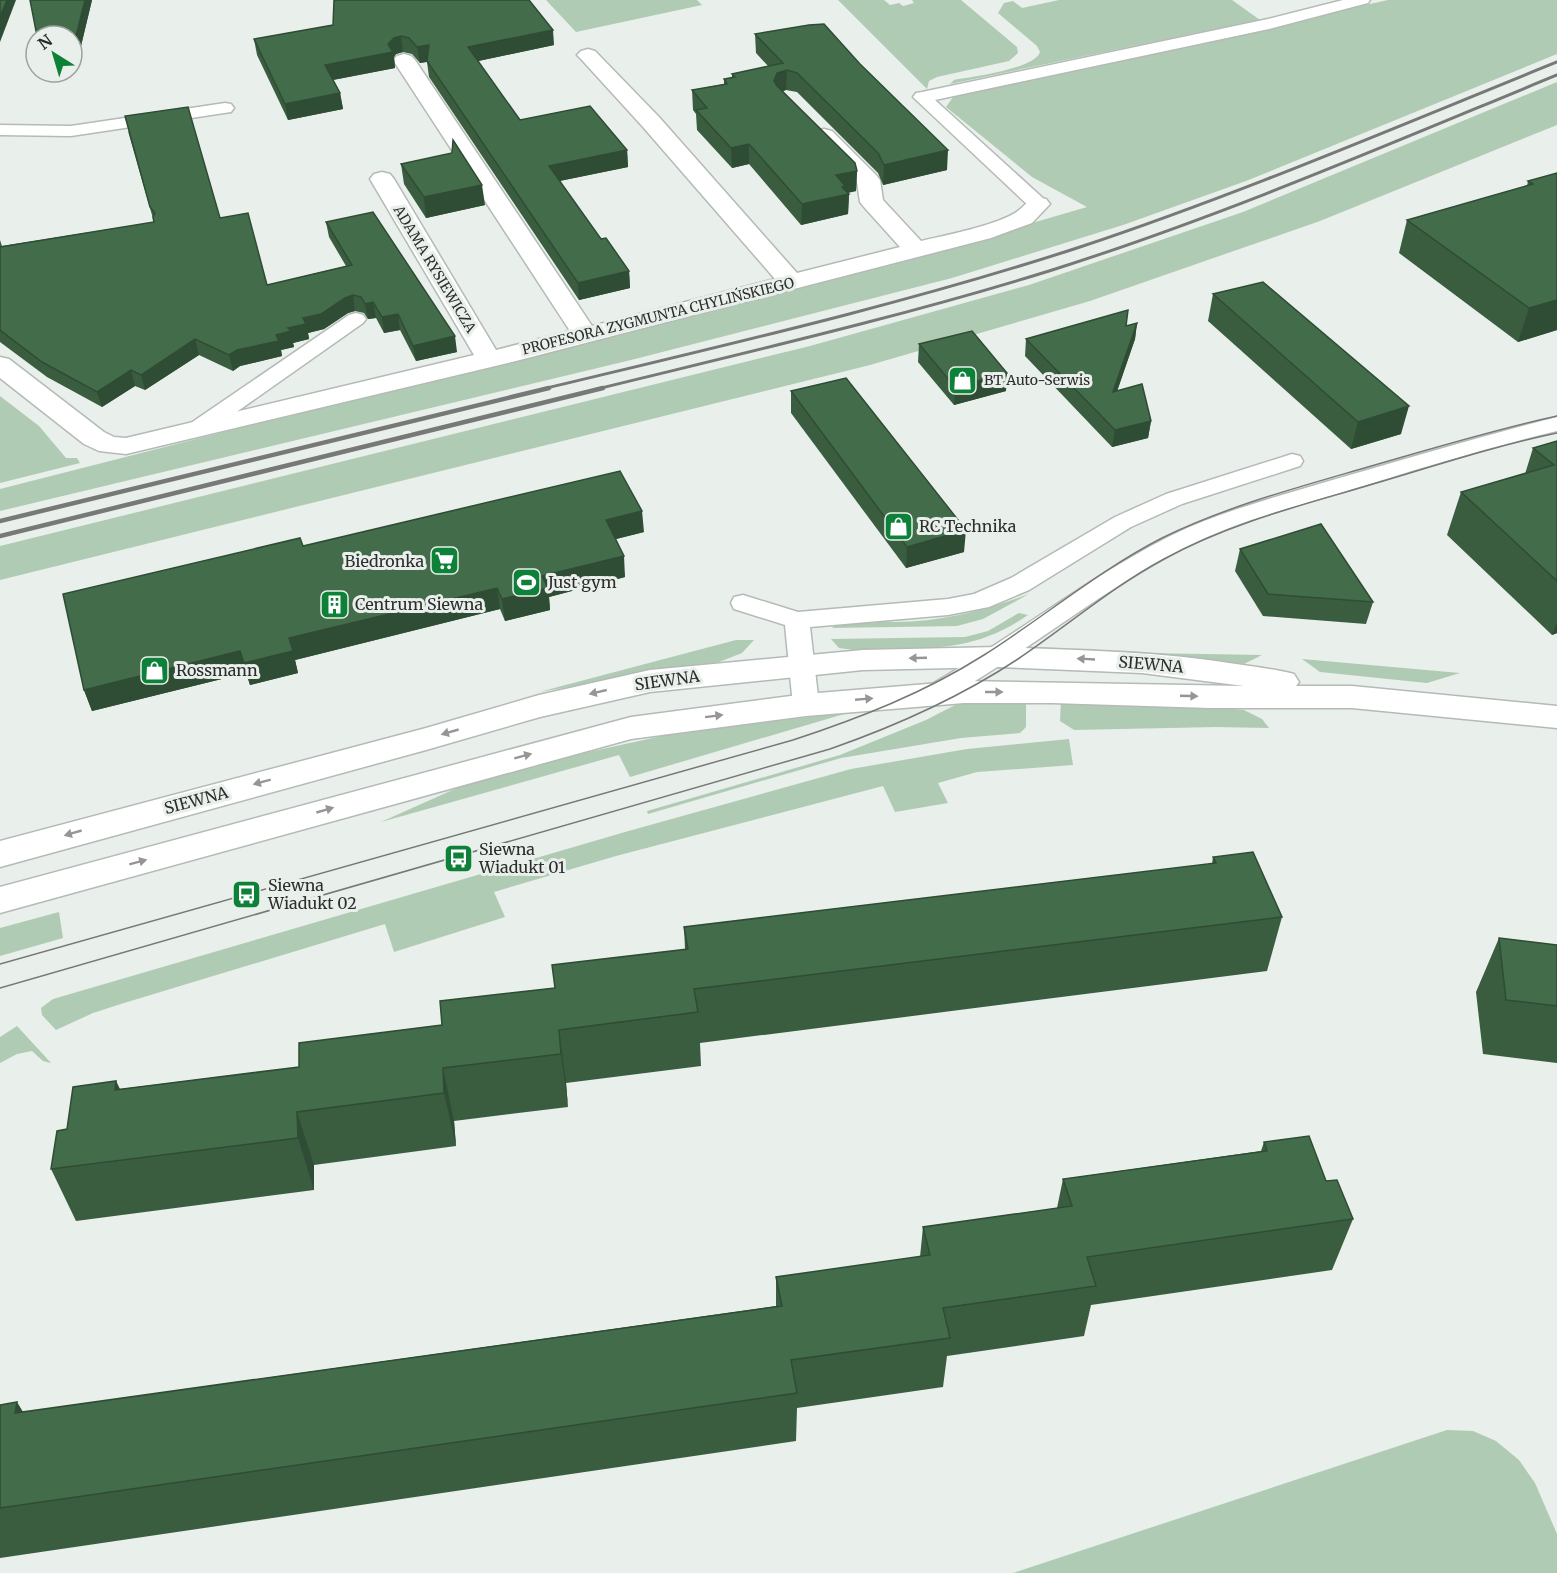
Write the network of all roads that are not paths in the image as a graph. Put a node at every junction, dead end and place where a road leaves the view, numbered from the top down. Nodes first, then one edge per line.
1 (1362, 0) edge
2 (588, 55) dead end
3 (405, 60) dead end
4 (225, 108) dead end
5 (812, 124) edge
6 (0, 130) edge
7 (382, 179) dead end
8 (1038, 204) joint
9 (916, 250) junction
10 (792, 283) junction
11 (356, 319) dead end
12 (585, 335) junction
13 (489, 359) junction
14 (0, 365) edge
15 (1557, 424) edge
16 (196, 430) junction
17 (1292, 461) dead end
18 (743, 603) dead end
19 (797, 620) junction
20 (998, 657) junction
21 (801, 665) junction
22 (936, 693) junction
23 (1352, 697) junction
24 (806, 705) junction
25 (1557, 717) edge
26 (0, 854) edge
27 (0, 900) edge

1 - 8 lane, PROFESORA ZYGMUNTA CHYLIŃSKIEGO
2 - 10 street
3 - 12 street
4 - 6 lane
5 - 9 street
7 - 13 street, ADAMA RYSIEWICZA
8 - 9 street, PROFESORA ZYGMUNTA CHYLIŃSKIEGO
9 - 10 street, PROFESORA ZYGMUNTA CHYLIŃSKIEGO
10 - 12 street, PROFESORA ZYGMUNTA CHYLIŃSKIEGO
11 - 16 lane
12 - 13 street, PROFESORA ZYGMUNTA CHYLIŃSKIEGO
13 - 16 street, PROFESORA ZYGMUNTA CHYLIŃSKIEGO
14 - 16 street, PROFESORA ZYGMUNTA CHYLIŃSKIEGO
15 - 20 lane
17 - 19 lane
18 - 19 lane
19 - 21 lane
20 -> 21 street, SIEWNA
20 - 22 lane
23 -> 20 street, SIEWNA
21 - 24 lane
21 -> 26 street, SIEWNA
22 -> 23 street, SIEWNA
24 -> 22 street, SIEWNA
23 - 25 street, SIEWNA
27 -> 24 street, SIEWNA

